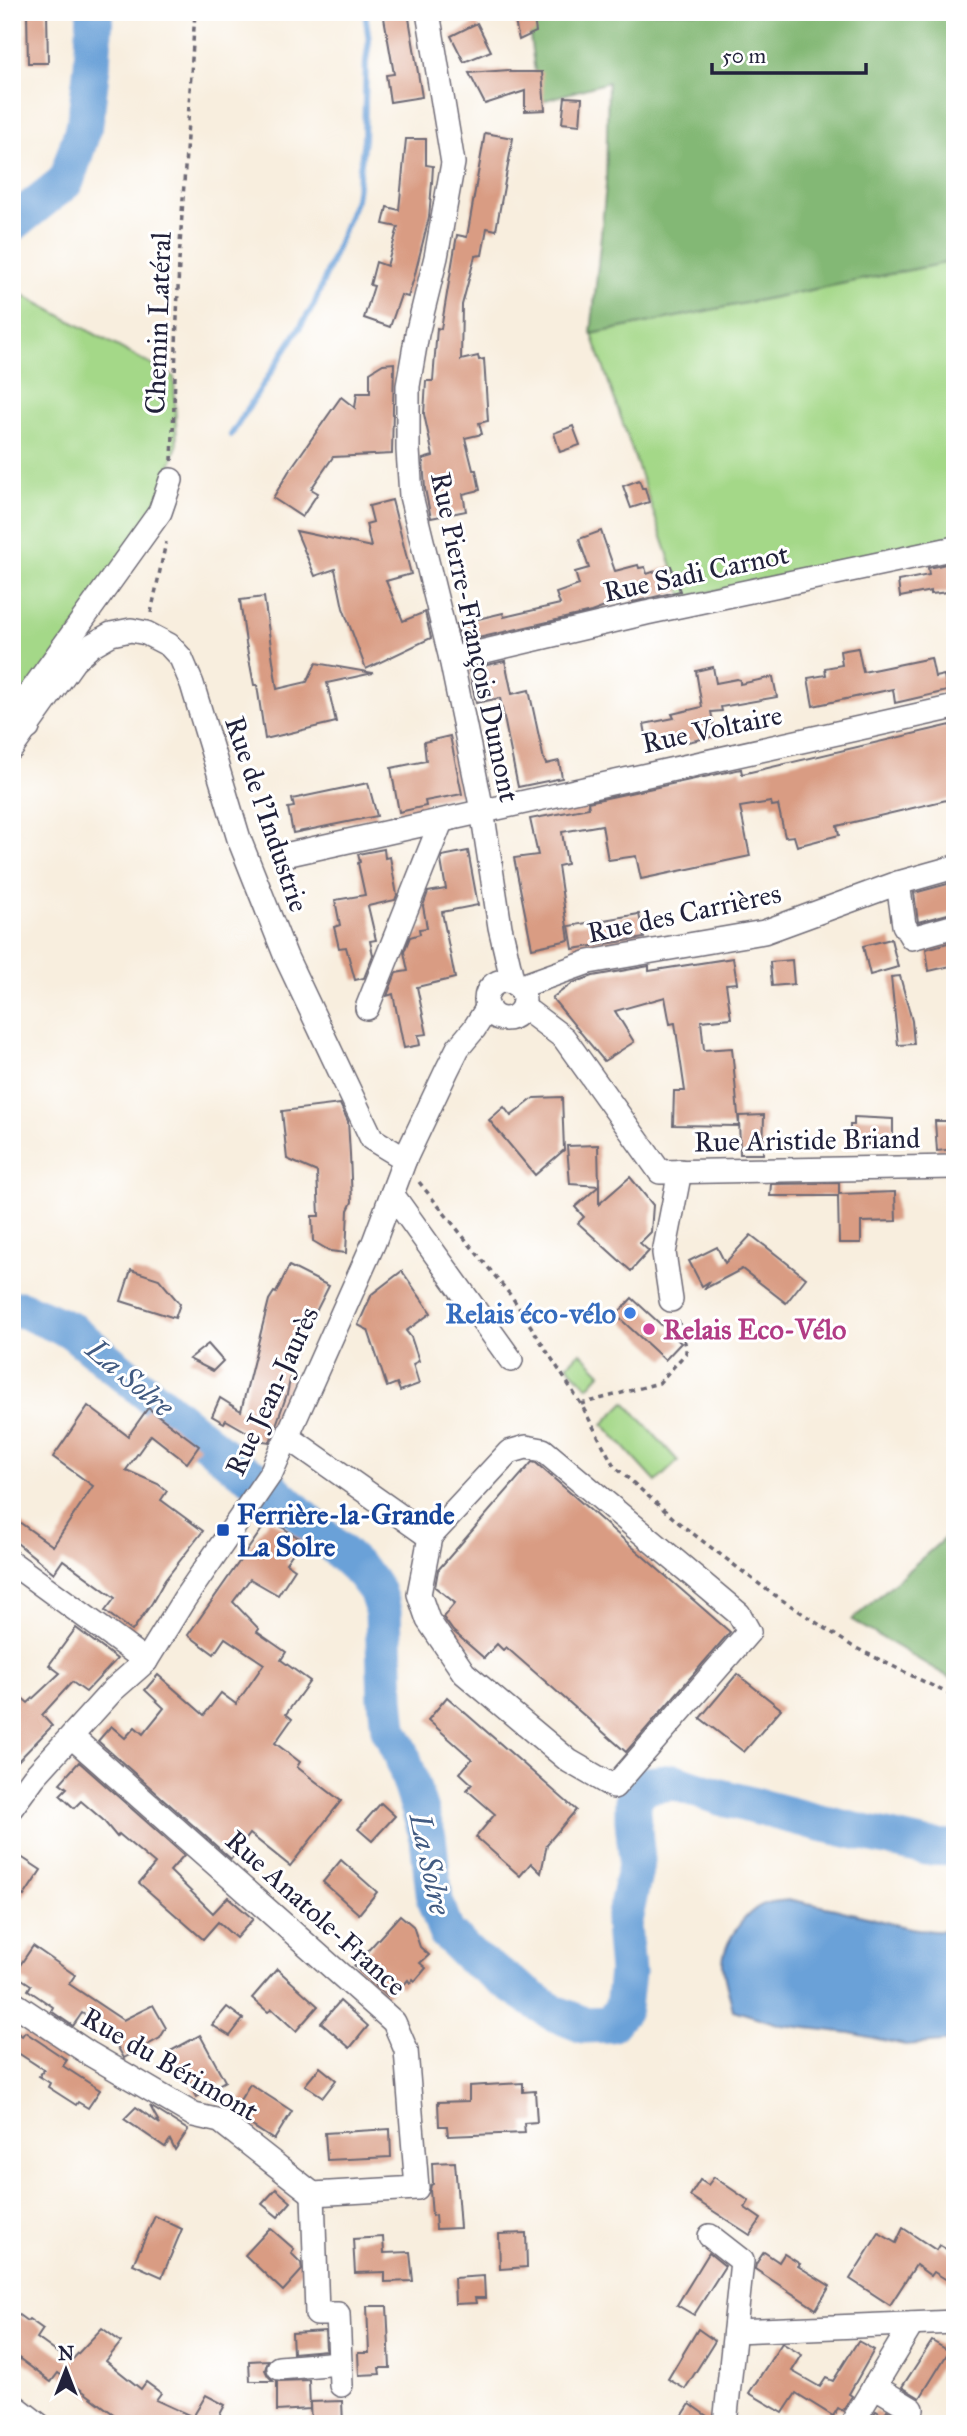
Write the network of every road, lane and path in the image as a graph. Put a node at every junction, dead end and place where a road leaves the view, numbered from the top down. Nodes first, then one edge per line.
1 (195, 12) edge
2 (428, 12) edge
3 (172, 480) joint
4 (167, 536) dead end
5 (955, 548) edge
6 (146, 633) junction
7 (451, 659) junction
8 (955, 707) edge
9 (28, 728) junction
10 (12, 748) edge
11 (482, 810) junction
12 (440, 822) junction
13 (285, 855) dead end
14 (955, 867) edge
15 (898, 883) junction
16 (955, 926) edge
17 (509, 1001) junction
18 (367, 1008) dead end
19 (405, 1159) junction
20 (955, 1167) edge
21 (670, 1171) junction
22 (392, 1194) junction
23 (671, 1300) joint
24 (512, 1360) dead end
25 (581, 1404) junction
26 (288, 1437) junction
27 (429, 1538) junction
28 (12, 1563) edge
29 (146, 1661) junction
30 (955, 1697) edge
31 (72, 1737) junction
32 (12, 1807) edge
33 (12, 2002) edge
34 (313, 2194) junction
35 (710, 2236) dead end
36 (955, 2322) edge
37 (912, 2324) junction
38 (734, 2331) junction
39 (279, 2368) dead end
40 (874, 2386) junction
41 (12, 2404) edge
42 (912, 2409) dead end
43 (38, 2424) edge
44 (724, 2424) edge
45 (854, 2424) edge

1 - 3 path, Chemin Latéral
2 - 7 street, Rue Pierre-François Dumont
3 - 9 street
4 - 6 path
5 - 7 street, Rue Sadi Carnot
6 - 9 street
6 - 19 street, Rue de l'Industrie
7 - 11 street, Rue Pierre-François Dumont
8 - 11 street, Rue Voltaire
9 - 10 street
11 - 12 street, Rue Voltaire
11 - 17 street, Rue Pierre-François Dumont
12 - 13 street, Rue Voltaire
12 - 18 street
14 - 15 street, Rue des Carrières
15 - 16 street
15 - 17 street, Rue des Carrières
17 - 19 street, Rue Jean-Jaurès
17 - 21 street
19 - 22 street, Rue Jean-Jaurès
19 - 25 path
20 - 21 street, Rue Aristide Briand
21 - 23 street
22 - 24 street
22 - 26 street, Rue Jean-Jaurès
23 - 25 path
25 - 30 path
26 - 27 street
26 - 29 street, Rue Jean-Jaurès
27 - 27 street
28 - 29 street
29 - 31 street, Rue Jean-Jaurès
31 - 32 street, Rue Jean-Jaurès
31 - 34 street, Rue Anatole-France
33 - 34 street, Rue du Bérimont
34 - 39 street
35 - 38 street
36 - 37 street
37 - 38 street
37 - 40 street
38 - 44 street
40 - 42 street
40 - 45 street
41 - 43 street

